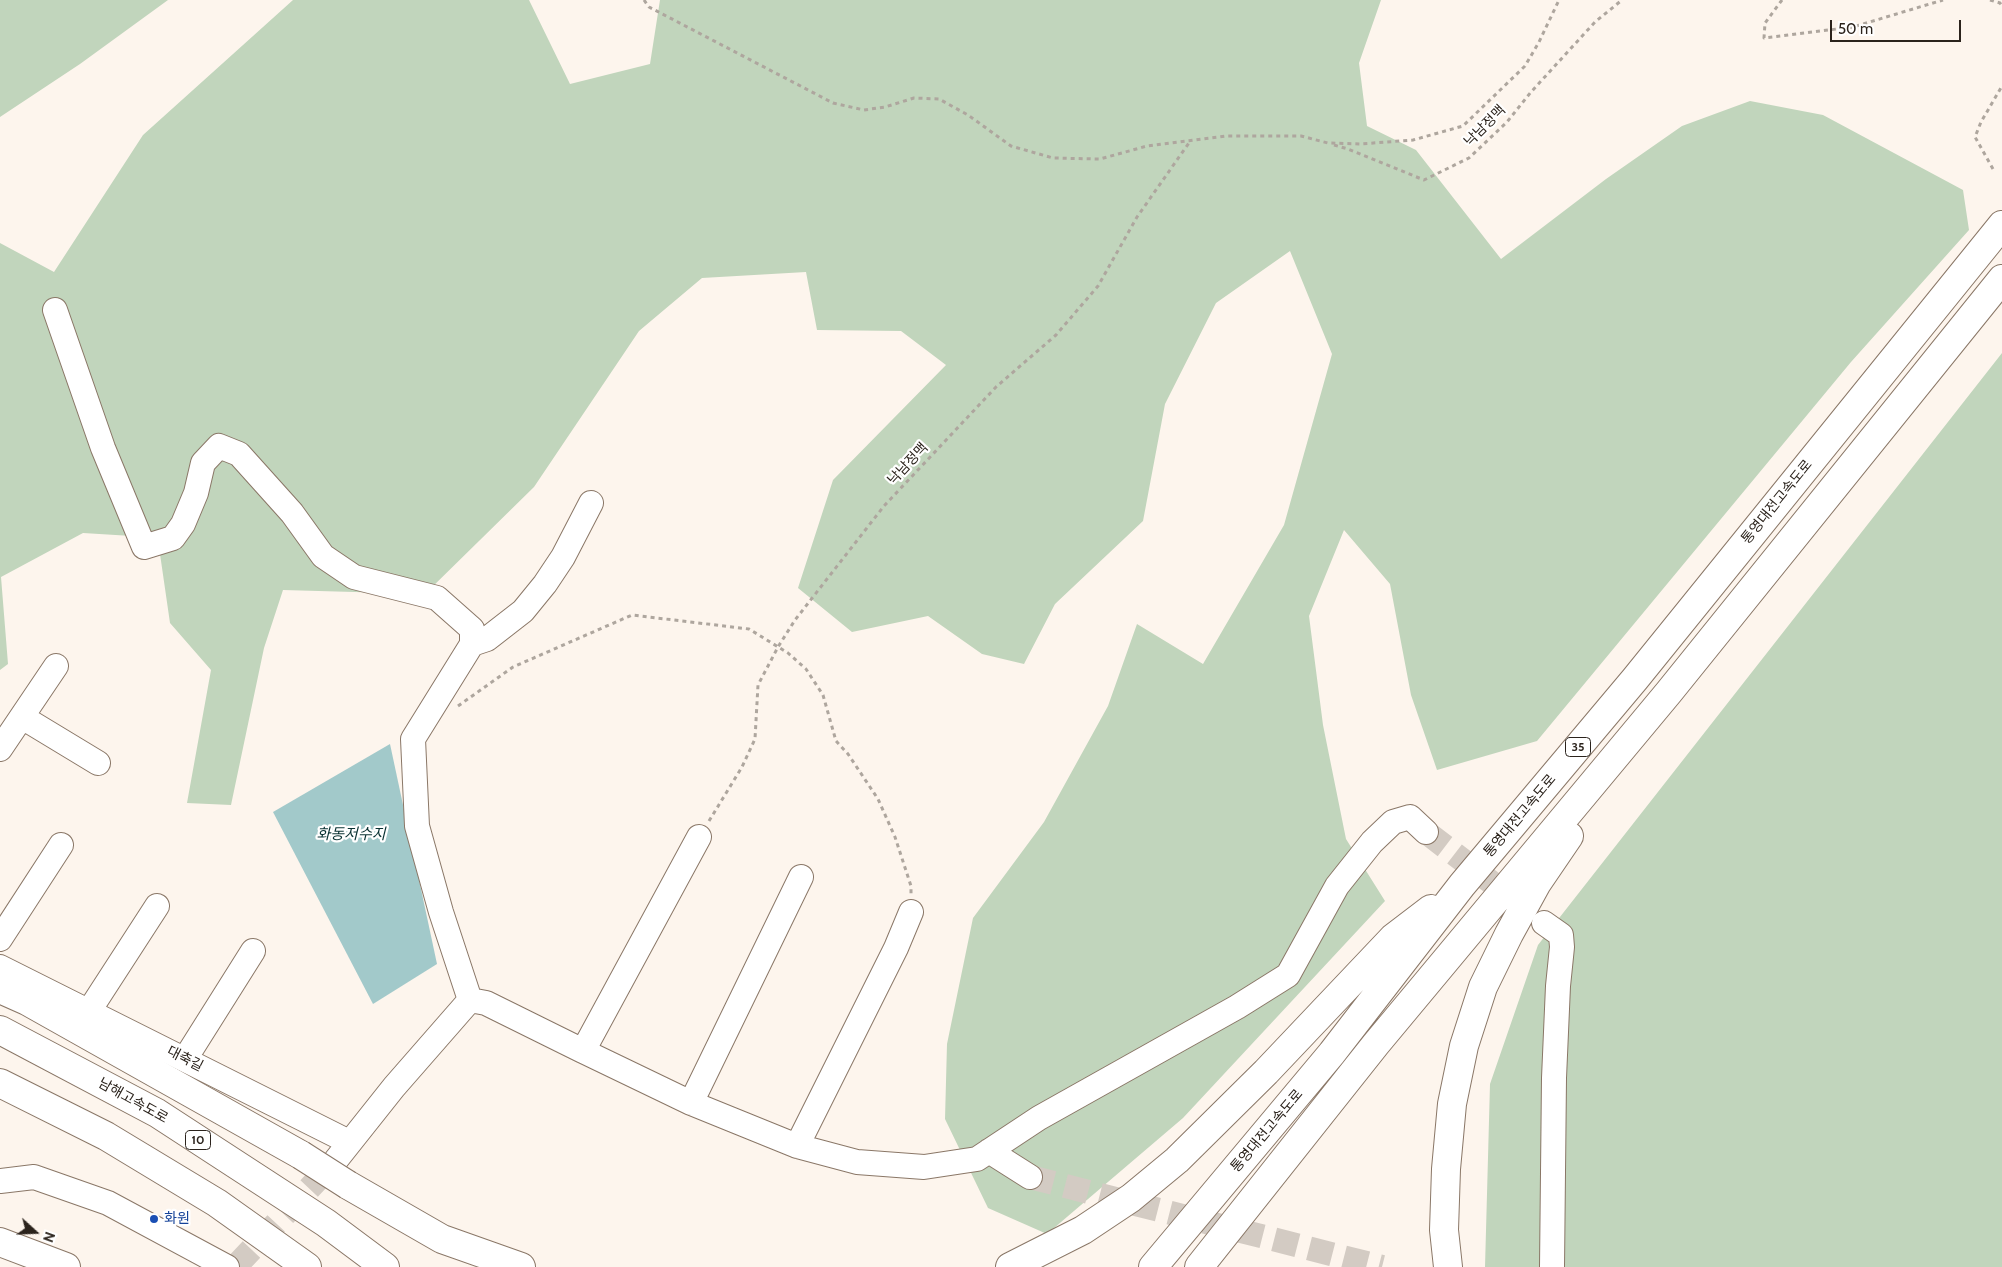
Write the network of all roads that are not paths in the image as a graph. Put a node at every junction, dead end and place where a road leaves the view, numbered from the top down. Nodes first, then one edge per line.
1 (2002, 225) edge
2 (2002, 279) edge
3 (55, 310) dead end
4 (590, 503) dead end
5 (472, 644) junction
6 (56, 666) dead end
7 (1669, 692) junction
8 (22, 716) junction
9 (0, 749) edge
10 (98, 763) dead end
11 (1426, 832) tunnel mouth
12 (699, 837) road end
13 (61, 845) dead end
14 (801, 878) dead end
15 (1462, 885) junction
16 (158, 906) dead end
17 (911, 912) road end
18 (1544, 923) dead end
19 (0, 939) edge
20 (253, 951) dead end
21 (0, 967) edge
22 (0, 989) edge
23 (470, 1000) junction
24 (89, 1010) junction
25 (0, 1030) edge
26 (583, 1051) junction
27 (185, 1059) junction
28 (0, 1083) edge
29 (691, 1102) junction
30 (797, 1146) junction
31 (989, 1151) junction
32 (1030, 1177) tunnel mouth
33 (0, 1181) edge
34 (442, 1239) junction
35 (0, 1242) edge
36 (66, 1267) edge
37 (227, 1267) edge
38 (307, 1267) edge
39 (385, 1267) edge
40 (491, 1267) edge
41 (521, 1267) edge
42 (1010, 1267) edge
43 (1153, 1267) edge
44 (1199, 1267) edge
45 (1448, 1267) edge
46 (1552, 1267) edge

1 - 15 main road, 통영대전고속도로 / 35
2 - 7 main road, 35
3 - 5 street
4 - 5 street
5 - 23 street
6 - 8 street
7 - 44 main road, 35
7 - 45 main road
8 - 9 street
8 - 10 street
11 - 31 street
12 - 26 street
13 - 19 street
14 - 29 street
15 - 42 main road
15 - 43 main road, 통영대전고속도로 / 35
16 - 24 street
17 - 30 street
18 - 46 street
20 - 27 street
21 - 24 street, 대축길
22 - 34 main road, bridge
23 - 26 street
23 - 27 street, 대축길
24 - 27 street, 대축길
25 - 39 main road, 남해고속도로 / 10
26 - 29 street
28 - 38 main road
29 - 30 street
30 - 31 street
31 - 32 street
33 - 37 street
34 - 40 main road
34 - 41 main road
35 - 36 main road

